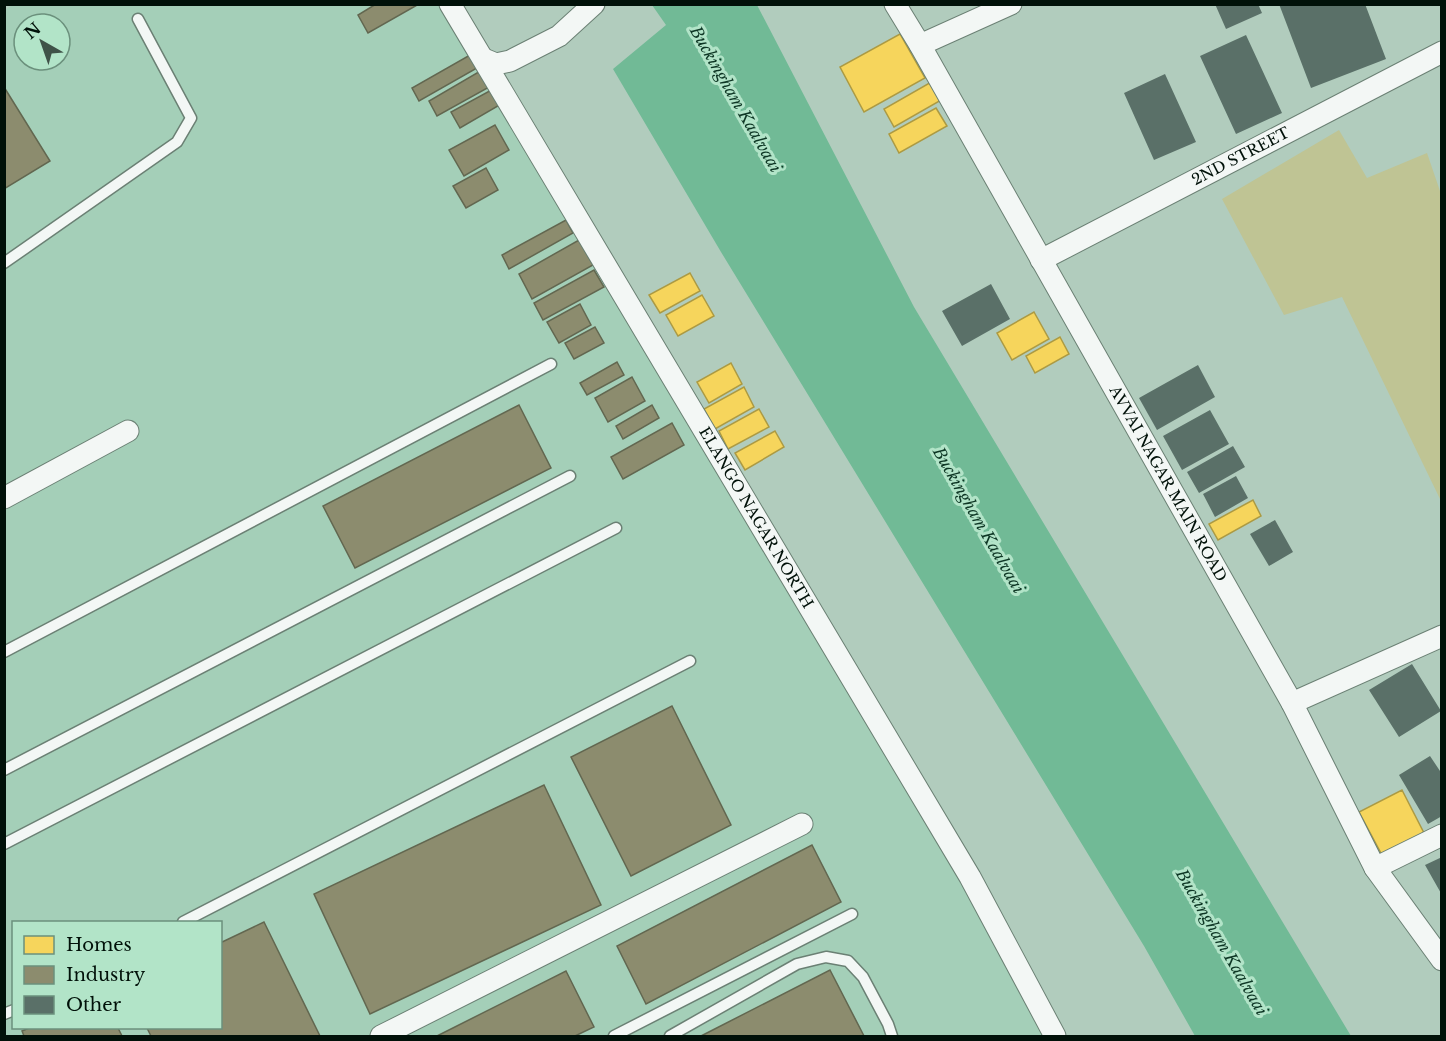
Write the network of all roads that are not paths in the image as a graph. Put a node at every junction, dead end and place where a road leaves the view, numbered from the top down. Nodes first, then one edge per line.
1 (450, 4) edge
2 (594, 4) edge
3 (895, 4) edge
4 (1011, 4) edge
5 (138, 19) dead end
6 (920, 45) junction
7 (1442, 52) edge
8 (484, 60) junction
9 (1041, 260) junction
10 (4, 263) edge
11 (551, 364) dead end
12 (128, 431) dead end
13 (570, 476) dead end
14 (4, 498) edge
15 (616, 528) dead end
16 (1442, 636) edge
17 (4, 652) edge
18 (690, 661) dead end
19 (1292, 703) junction
20 (4, 770) edge
21 (802, 824) dead end
22 (1442, 835) edge
23 (4, 844) edge
24 (1375, 868) junction
25 (852, 914) dead end
26 (185, 921) edge
27 (1442, 960) edge
28 (381, 1036) edge
29 (614, 1036) edge
30 (670, 1036) edge
31 (892, 1036) edge
32 (1055, 1036) edge

1 - 8 street, ELANGO NAGAR NORTH
2 - 8 street
3 - 6 street, AVVAI NAGAR MAIN ROAD
4 - 6 street
5 - 10 lane
6 - 9 street, AVVAI NAGAR MAIN ROAD
7 - 9 street, 2ND STREET
8 - 32 street, ELANGO NAGAR NORTH
9 - 19 street, AVVAI NAGAR MAIN ROAD
11 - 17 lane
12 - 14 street
13 - 20 lane
15 - 23 lane
16 - 19 street
18 - 26 lane
19 - 24 street, AVVAI NAGAR MAIN ROAD
21 - 28 street
22 - 24 street
24 - 27 street, AVVAI NAGAR MAIN ROAD
25 - 29 lane
30 - 31 lane

